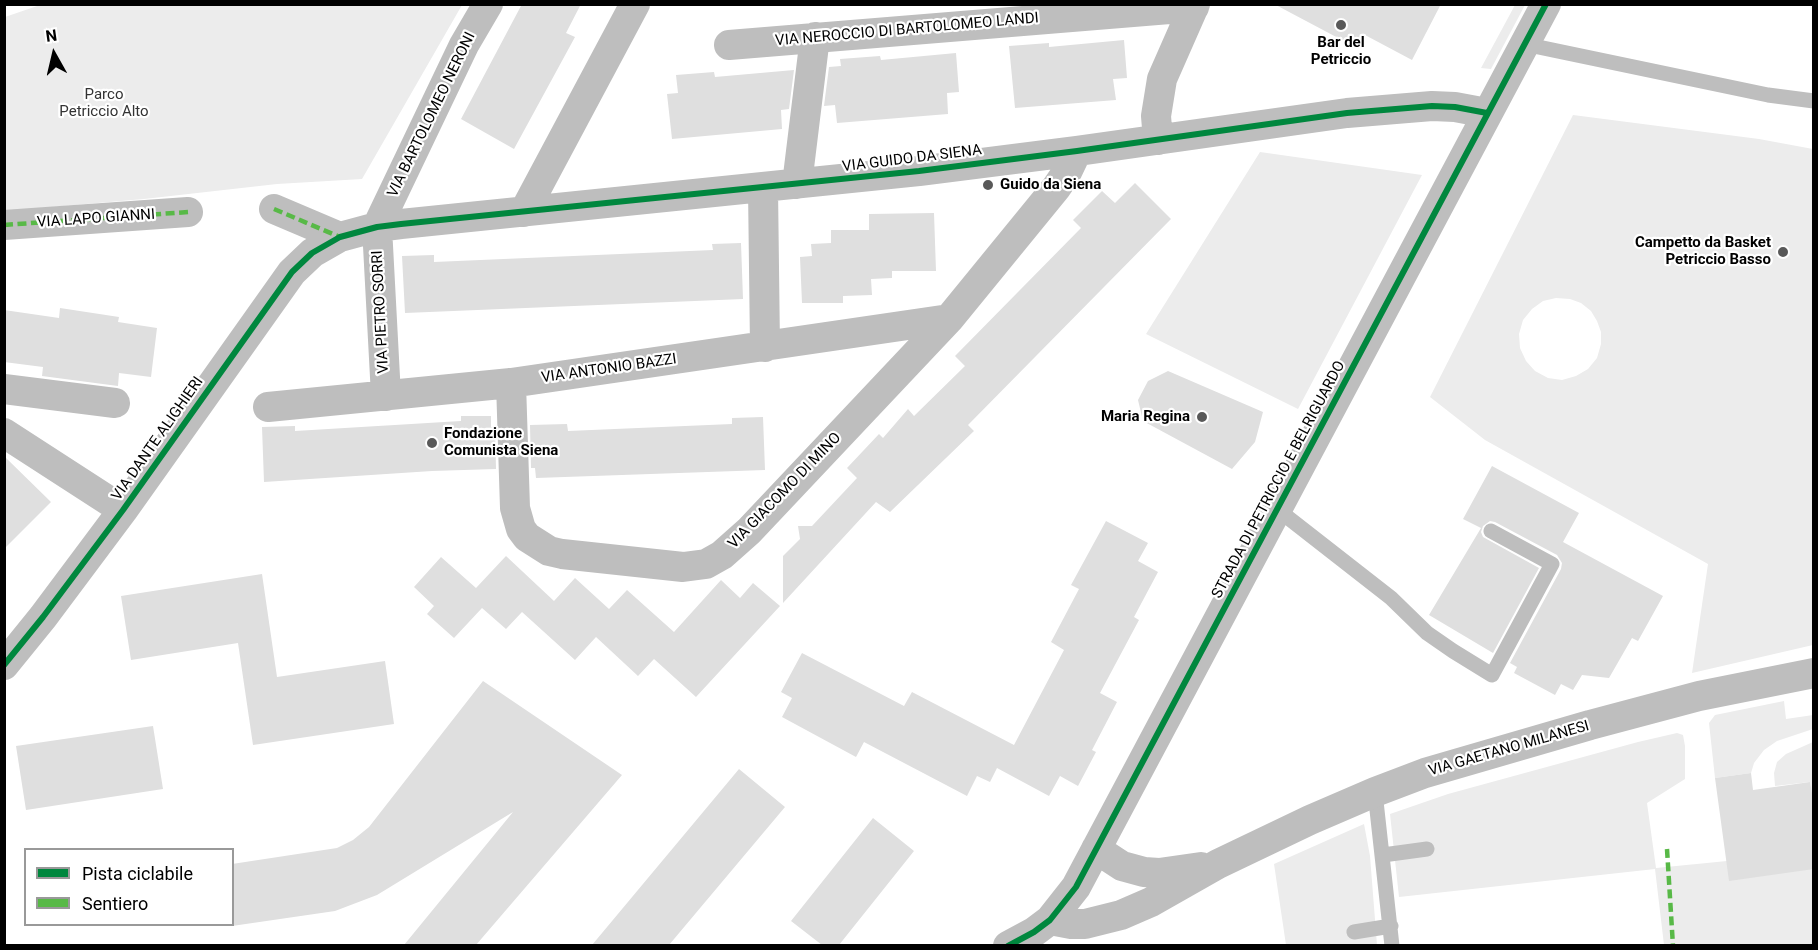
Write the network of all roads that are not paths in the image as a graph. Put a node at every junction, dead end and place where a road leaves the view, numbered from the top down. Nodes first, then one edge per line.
1 (488, 4) edge
2 (635, 4) edge
3 (1546, 4) edge
4 (1194, 6) edge
5 (815, 37) junction
6 (1524, 44) junction
7 (729, 45) dead end
8 (1814, 101) edge
9 (1487, 113) junction
10 (1158, 140) junction
11 (1077, 151) junction
12 (797, 184) junction
13 (763, 188) junction
14 (274, 209) dead end
15 (188, 212) dead end
16 (524, 212) junction
17 (4, 225) edge
18 (377, 227) junction
19 (340, 237) junction
20 (949, 319) junction
21 (765, 347) junction
22 (511, 383) junction
23 (4, 389) edge
24 (386, 396) junction
25 (115, 403) dead end
26 (268, 406) dead end
27 (4, 433) edge
28 (1277, 509) junction
29 (123, 510) junction
30 (1491, 531) dead end
31 (4, 665) edge
32 (1814, 673) edge
33 (1375, 792) junction
34 (1096, 849) junction
35 (1426, 849) dead end
36 (1383, 855) junction
37 (1218, 864) junction
38 (1050, 920) junction
39 (1391, 926) junction
40 (1354, 932) dead end
41 (1008, 945) edge
42 (1072, 945) edge
43 (1392, 945) edge

1 - 18 street, VIA BARTOLOMEO NERONI
2 - 16 street
3 - 6 street, STRADA DI PETRICCIO E BELRIGUARDO
4 - 5 street, VIA NEROCCIO DI BARTOLOMEO LANDI
4 - 10 street
5 - 7 street, VIA NEROCCIO DI BARTOLOMEO LANDI
5 - 12 street
6 - 8 lane
6 - 9 street, STRADA DI PETRICCIO E BELRIGUARDO
9 - 10 street, VIA GUIDO DA SIENA
9 - 28 street, STRADA DI PETRICCIO E BELRIGUARDO
10 - 11 street, VIA GUIDO DA SIENA
11 - 12 street, VIA GUIDO DA SIENA
11 - 20 street, VIA GIACOMO DI MINO
12 - 13 street, VIA GUIDO DA SIENA
13 - 16 street, VIA GUIDO DA SIENA
13 - 21 street
14 - 19 street
15 - 17 street, VIA LAPO GIANNI
16 - 18 street, VIA GUIDO DA SIENA
18 - 19 street, VIA GUIDO DA SIENA
18 - 24 street, VIA PIETRO SORRI
19 - 29 street, VIA DANTE ALIGHIERI
20 - 21 street, VIA ANTONIO BAZZI
20 - 22 street, VIA GIACOMO DI MINO
21 - 22 street, VIA ANTONIO BAZZI
22 - 24 street, VIA ANTONIO BAZZI
23 - 25 street
24 - 26 street, VIA ANTONIO BAZZI
27 - 29 street
28 - 30 lane
28 - 34 street, STRADA DI PETRICCIO E BELRIGUARDO
29 - 31 street, VIA DANTE ALIGHIERI
32 - 33 street, VIA GAETANO MILANESI
33 - 36 lane
33 - 37 street, VIA GAETANO MILANESI
34 - 37 street, VIA GAETANO MILANESI
34 - 38 street, STRADA DI PETRICCIO E BELRIGUARDO
35 - 36 lane
36 - 39 lane
37 - 38 street, VIA GAETANO MILANESI
38 - 41 street, STRADA DI PETRICCIO E BELRIGUARDO
38 - 42 street
39 - 40 lane
39 - 43 lane

